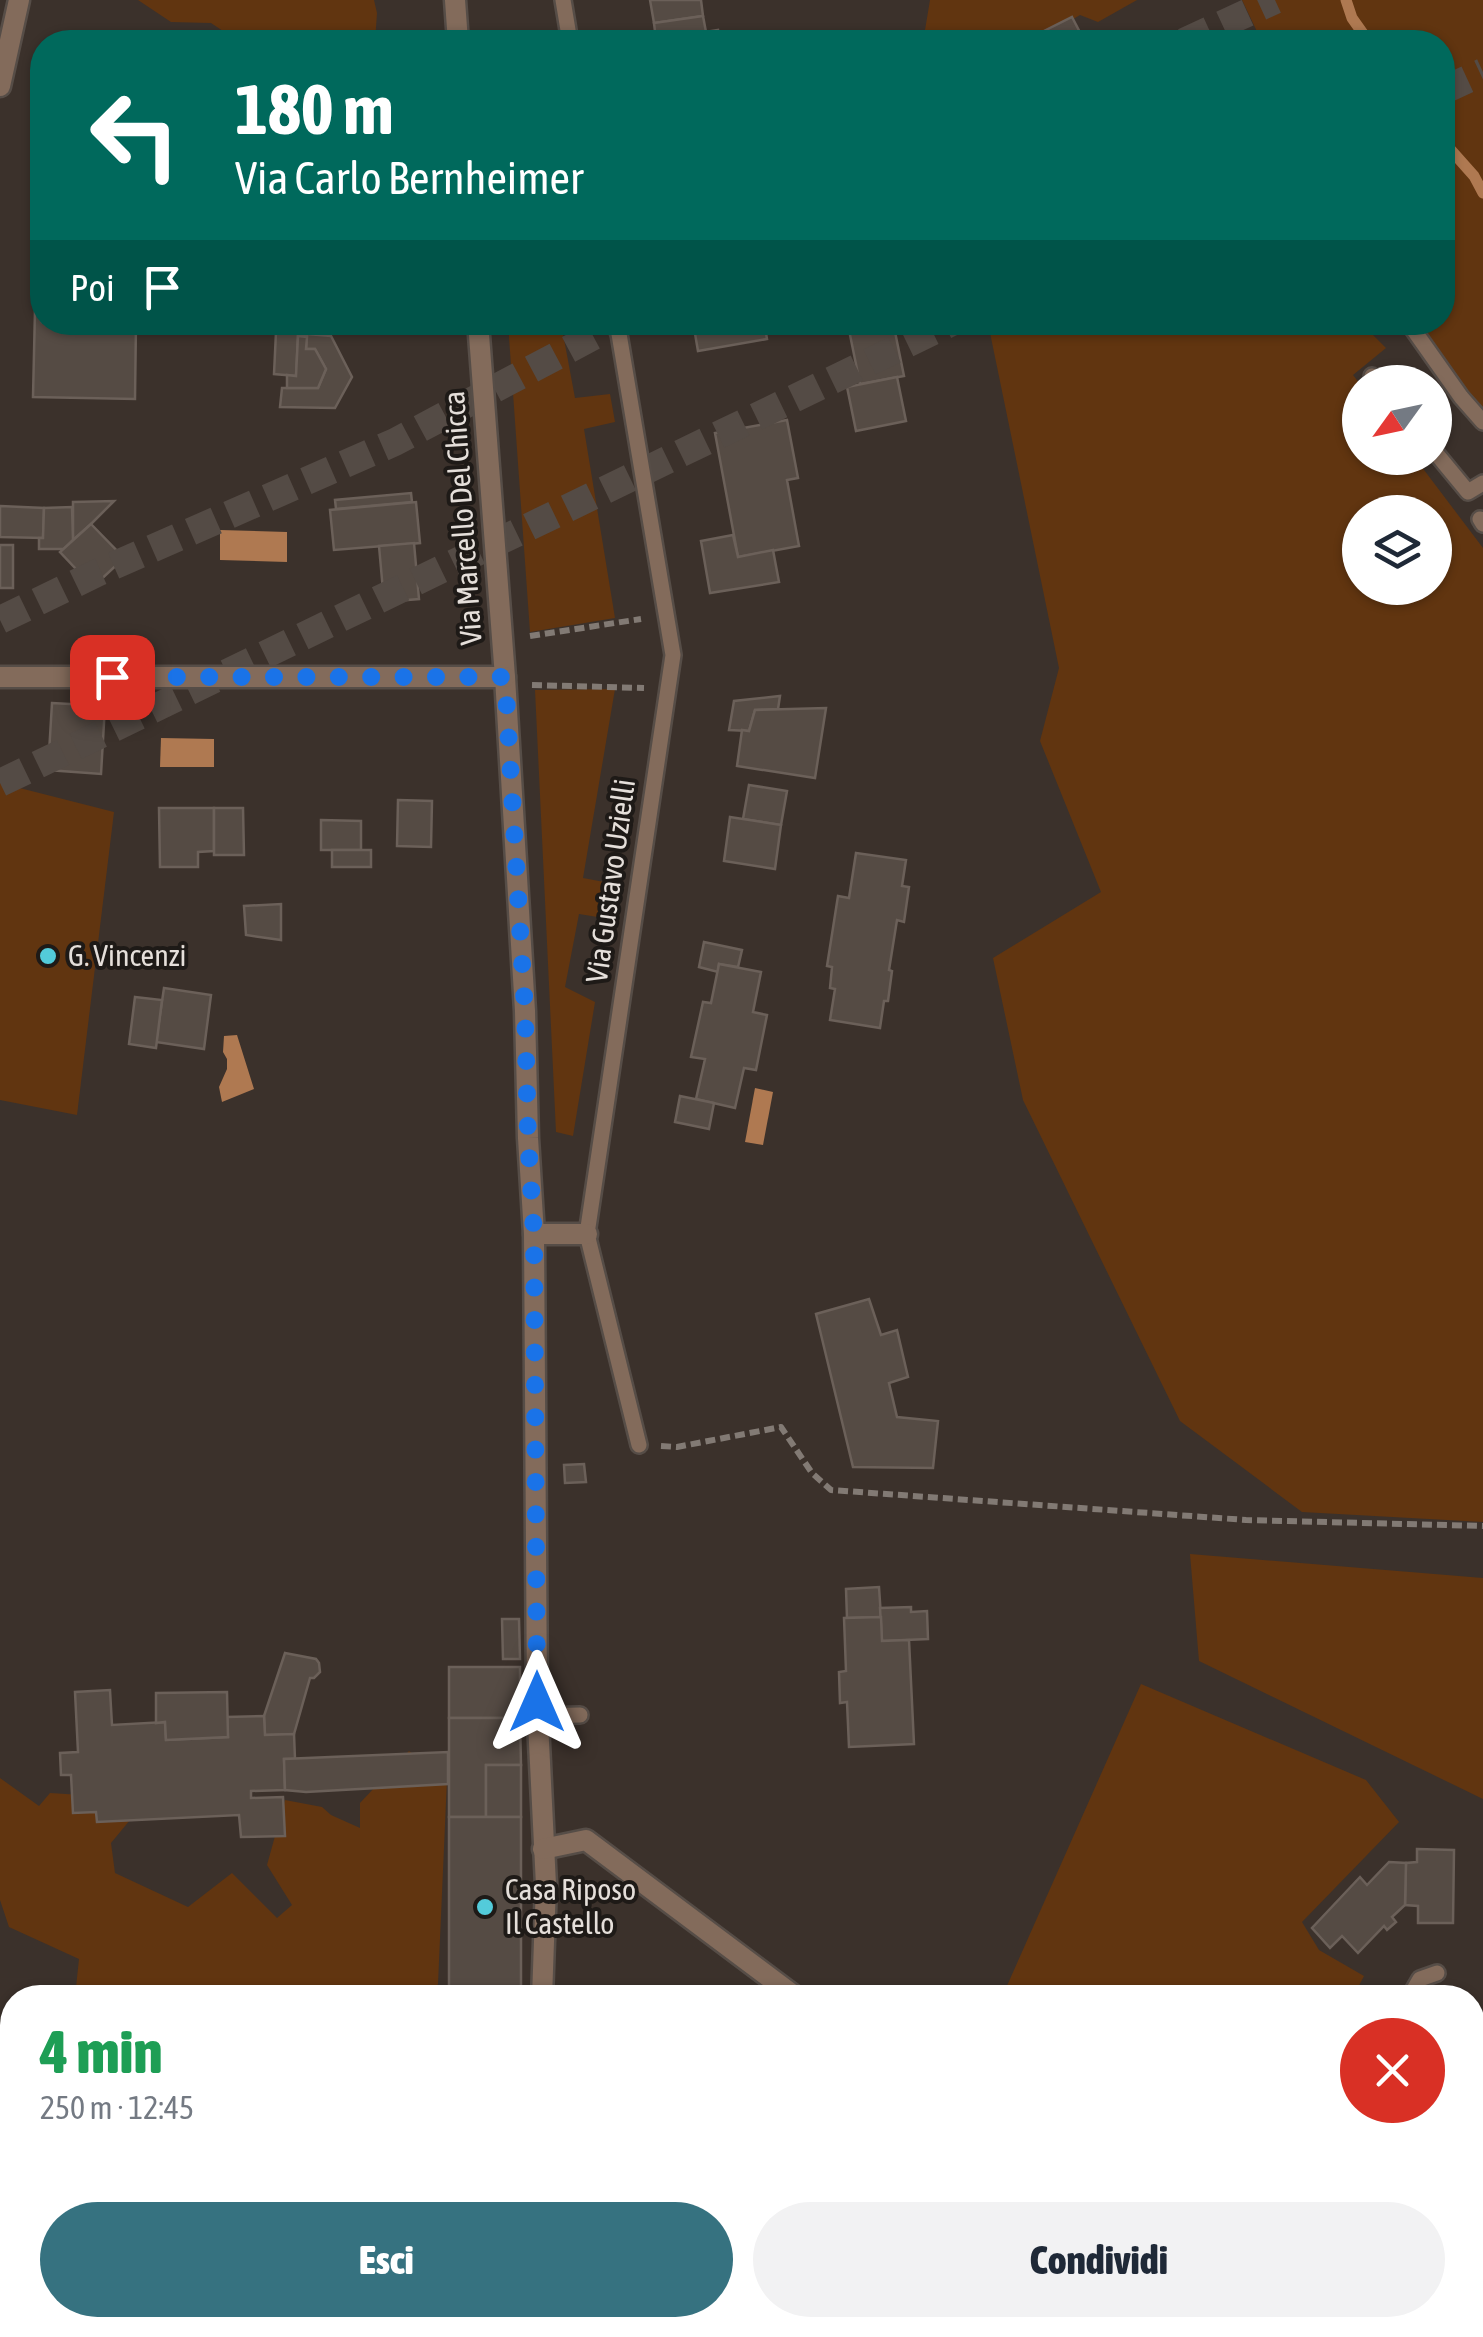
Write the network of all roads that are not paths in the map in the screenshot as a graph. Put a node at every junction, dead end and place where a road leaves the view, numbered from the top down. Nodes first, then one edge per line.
1 (19, 0) edge
2 (454, 0) edge
3 (563, 0) edge
4 (457, 30) edge
5 (568, 30) edge
6 (0, 86) edge
7 (479, 335) edge
8 (619, 335) edge
9 (1417, 335) edge
10 (1483, 422) edge
11 (1452, 473) edge
12 (1483, 483) edge
13 (0, 677) edge
14 (505, 677) junction
15 (534, 1234) junction
16 (587, 1234) junction
17 (640, 1445) road end
18 (580, 1715) dead end
19 (538, 1716) junction
20 (544, 1848) junction
21 (1436, 1974) dead end
22 (542, 1985) edge
23 (780, 1985) edge
24 (1417, 1985) edge

1 - 6 street
2 - 4 street
3 - 5 lane
7 - 14 street, Via Marcello Del Chicca
8 - 16 lane, Via Gustavo Uzielli
9 - 10 lane
11 - 12 lane
13 - 14 street
14 - 15 street, Via Marcello Del Chicca
15 - 16 street
15 - 19 street, Via Marcello Del Chicca
16 - 17 lane, Via Gustavo Uzielli
18 - 19 lane
19 - 20 street, Via Marcello Del Chicca
20 - 22 street, Via Marcello Del Chicca
20 - 23 street
21 - 24 lane

